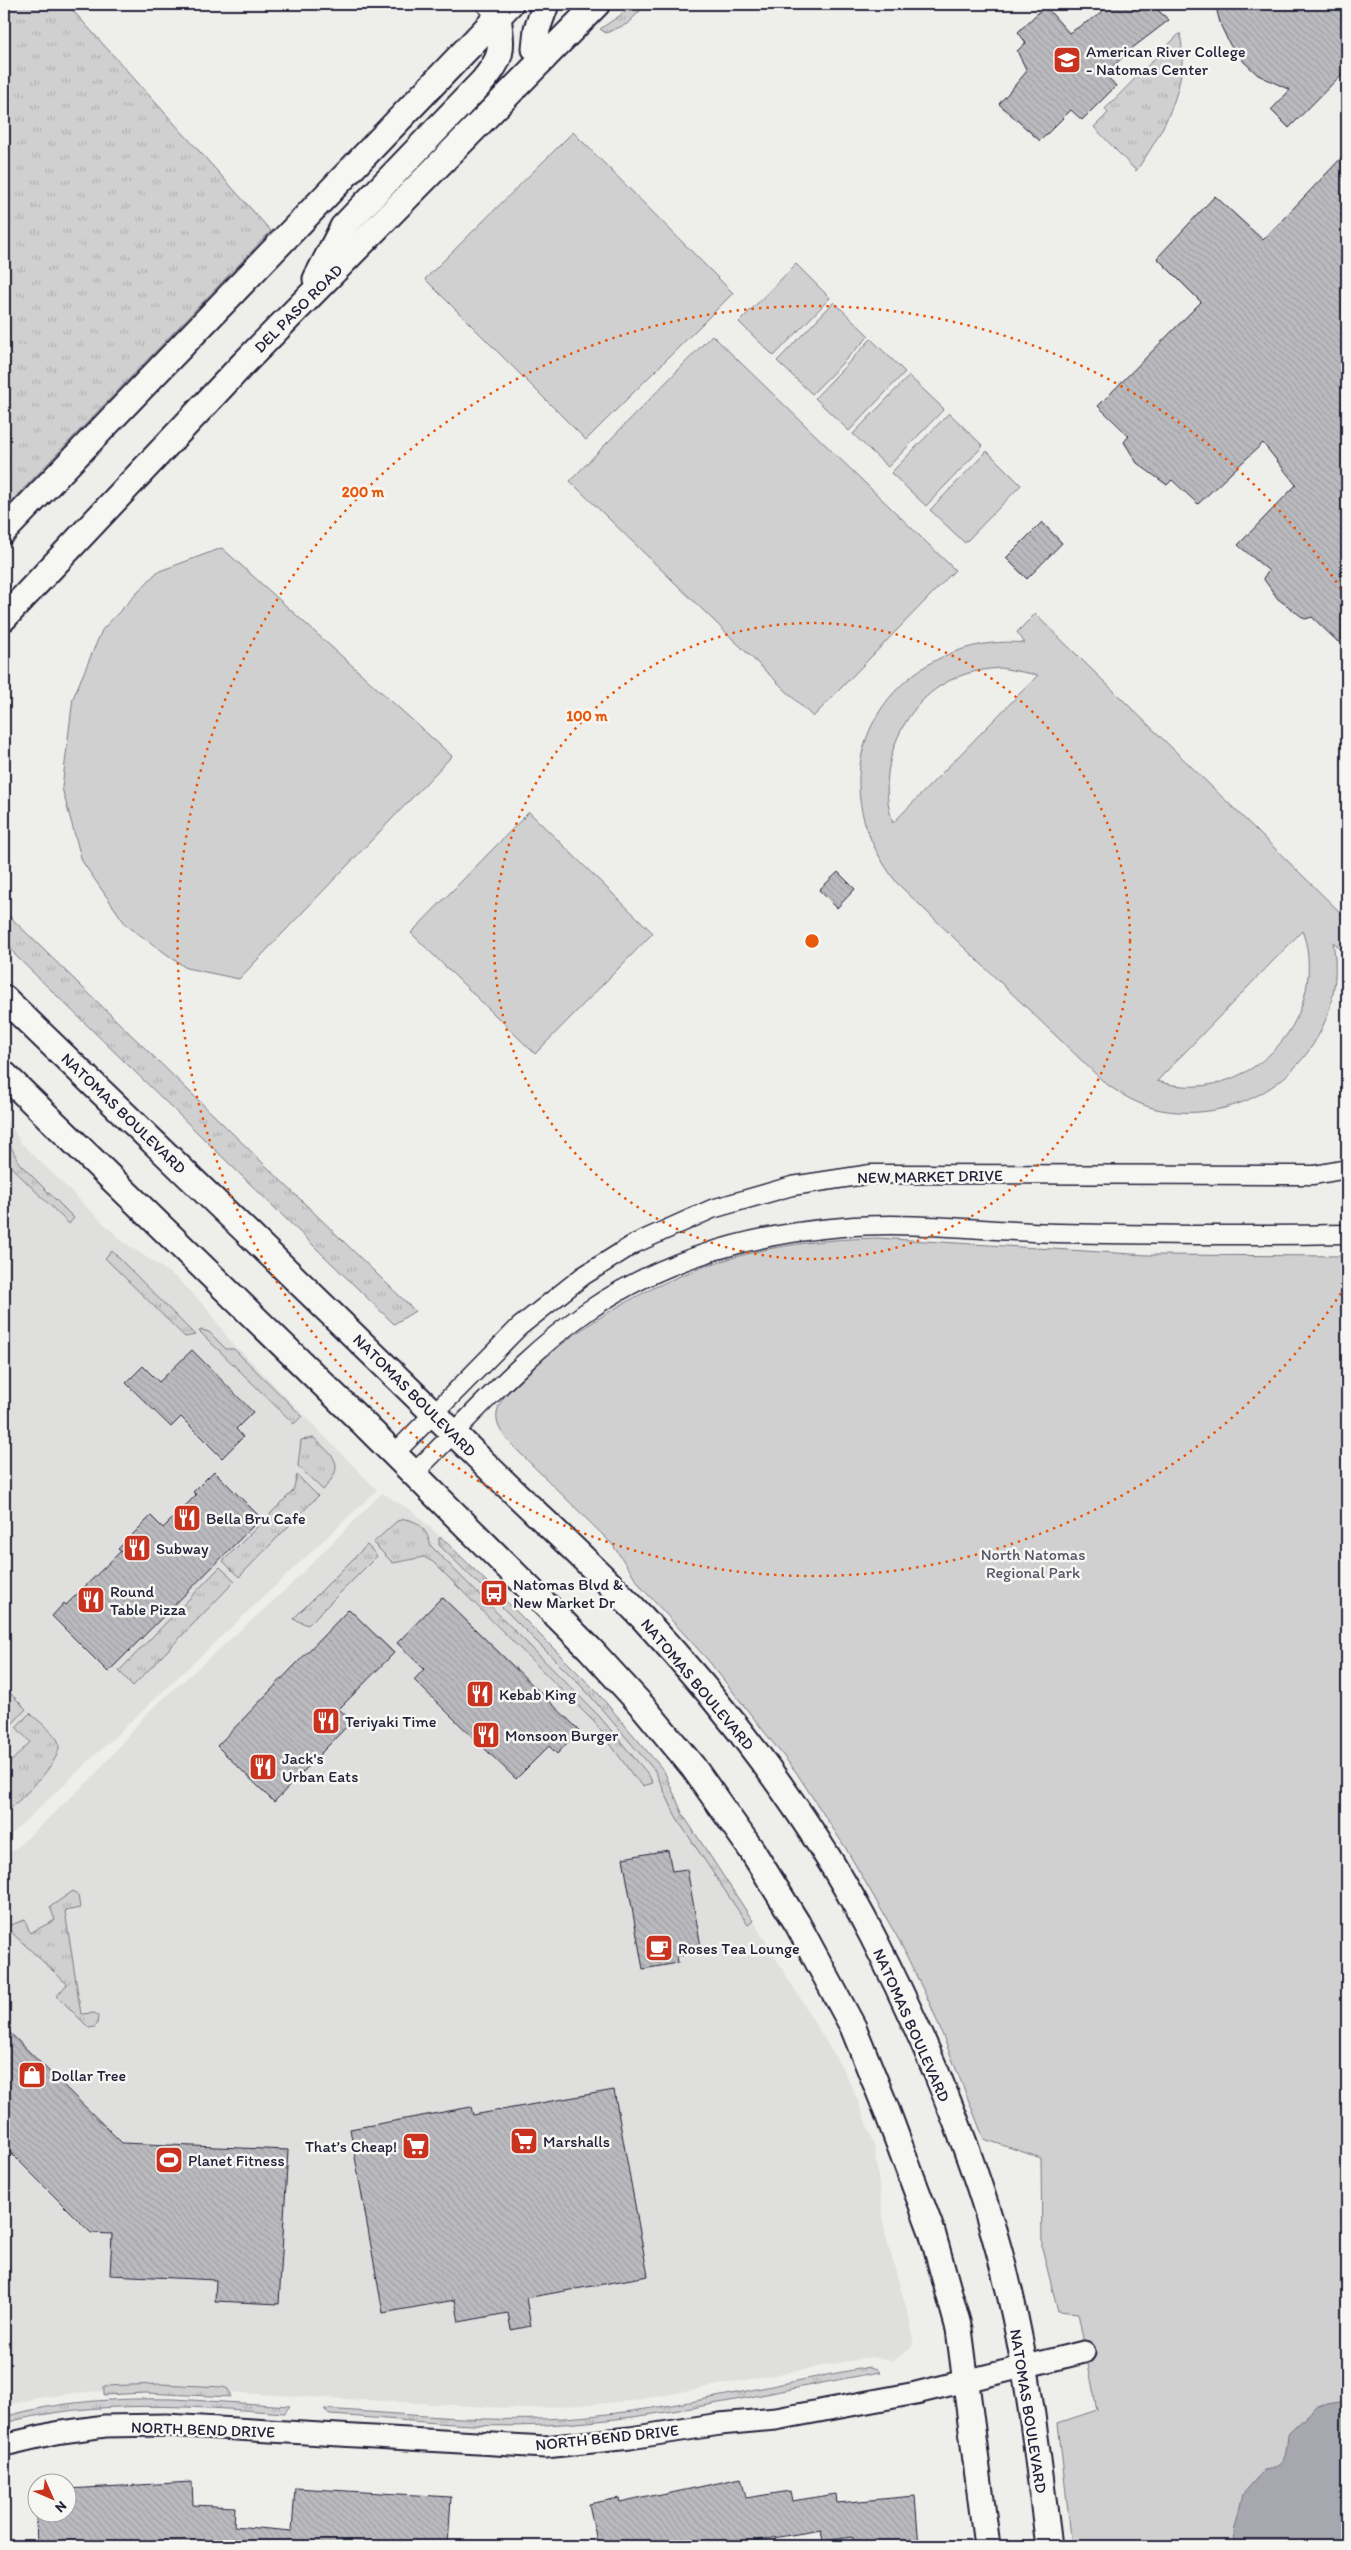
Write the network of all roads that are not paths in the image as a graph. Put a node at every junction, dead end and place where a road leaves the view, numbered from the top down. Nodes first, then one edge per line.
1 (546, 4) edge
2 (597, 4) edge
3 (498, 8) edge
4 (543, 59) junction
5 (304, 301) junction
6 (4, 531) edge
7 (4, 618) edge
8 (4, 998) edge
9 (4, 1074) edge
10 (1347, 1170) edge
11 (1347, 1234) edge
12 (434, 1413) junction
13 (454, 1434) junction
14 (394, 1454) junction
15 (414, 1473) junction
16 (1084, 2352) dead end
17 (1023, 2366) junction
18 (966, 2381) junction
19 (4, 2445) edge
20 (987, 2546) edge
21 (1050, 2546) edge

1 - 4 main road
2 - 4 main road, DEL PASO ROAD
3 - 5 main road
3 - 6 main road
4 - 5 main road, DEL PASO ROAD
5 - 7 main road, DEL PASO ROAD
8 - 12 main road, NATOMAS BOULEVARD
9 - 14 main road
10 - 12 street, NEW MARKET DRIVE
11 - 13 street
12 - 13 main road, NATOMAS BOULEVARD
12 - 14 street, NEW MARKET DRIVE
13 - 15 street
13 - 17 main road, NATOMAS BOULEVARD
14 - 15 main road
15 - 18 main road
16 - 17 street, NORTH BEND DRIVE
17 - 18 street, NORTH BEND DRIVE
17 - 21 main road, NATOMAS BOULEVARD
18 - 19 street, NORTH BEND DRIVE
18 - 20 main road

